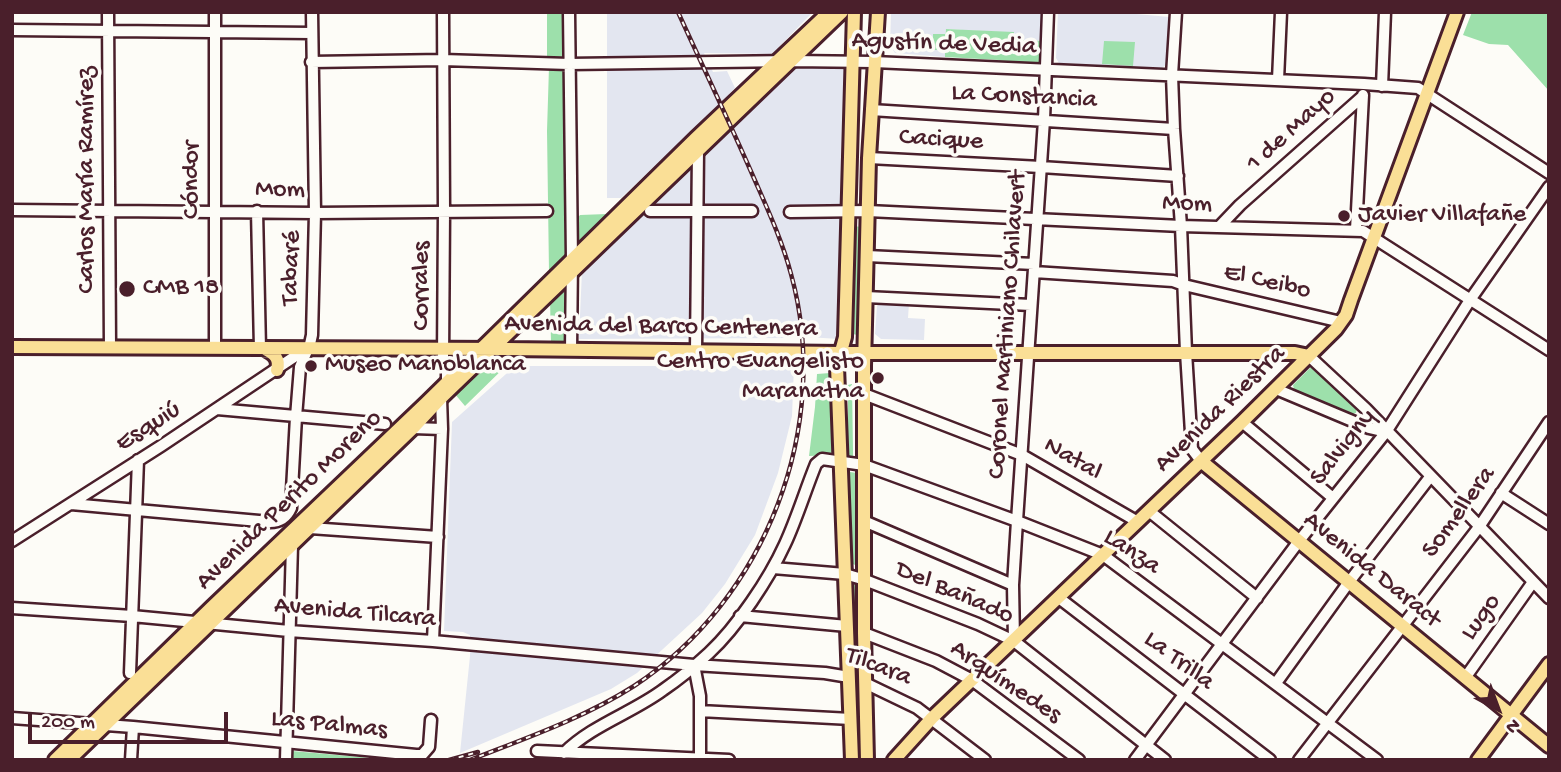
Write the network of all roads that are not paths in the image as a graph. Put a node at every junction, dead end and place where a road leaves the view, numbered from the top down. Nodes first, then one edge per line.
1 (108, 12) edge
2 (215, 12) edge
3 (312, 12) edge
4 (443, 12) edge
5 (569, 12) edge
6 (829, 12) edge
7 (842, 12) edge
8 (854, 12) edge
9 (868, 12) edge
10 (878, 12) edge
11 (1048, 12) edge
12 (1176, 12) edge
13 (1280, 12) edge
14 (1385, 12) edge
15 (1457, 12) edge
16 (12, 30) edge
17 (108, 30) junction
18 (215, 31) junction
19 (312, 33) junction
20 (443, 60) junction
21 (874, 60) junction
22 (792, 61) junction
23 (312, 62) junction
24 (776, 62) junction
25 (853, 62) junction
26 (569, 64) junction
27 (1045, 70) junction
28 (1172, 75) junction
29 (1278, 80) junction
30 (1364, 84) junction
31 (1382, 86) junction
32 (1427, 93) junction
33 (1363, 96) junction
34 (872, 110) junction
35 (1044, 120) junction
36 (1174, 129) junction
37 (698, 150) junction
38 (869, 158) junction
39 (1041, 167) junction
40 (1549, 173) edge
41 (1178, 176) junction
42 (1549, 187) edge
43 (12, 210) edge
44 (108, 210) junction
45 (849, 210) junction
46 (214, 211) junction
47 (257, 211) junction
48 (444, 211) junction
49 (547, 211) dead end
50 (650, 211) dead end
51 (697, 211) junction
52 (752, 211) dead end
53 (868, 211) junction
54 (790, 212) dead end
55 (315, 213) junction
56 (1038, 219) junction
57 (1181, 226) junction
58 (1219, 227) junction
59 (1356, 230) junction
60 (1374, 237) junction
61 (867, 256) junction
62 (572, 259) junction
63 (1034, 268) junction
64 (571, 274) junction
65 (1184, 285) junction
66 (866, 297) junction
67 (1469, 300) junction
68 (1031, 305) junction
69 (1341, 322) junction
70 (12, 347) edge
71 (110, 348) junction
72 (215, 348) junction
73 (262, 349) junction
74 (307, 349) junction
75 (444, 349) junction
76 (486, 349) junction
77 (571, 350) junction
78 (1549, 350) edge
79 (696, 351) junction
80 (1028, 352) junction
81 (1186, 352) junction
82 (840, 353) junction
83 (864, 353) junction
84 (1309, 356) junction
85 (277, 370) junction
86 (447, 381) junction
87 (1276, 389) junction
88 (864, 394) junction
89 (441, 398) junction
90 (217, 409) junction
91 (296, 417) junction
92 (1241, 422) junction
93 (1549, 422) edge
94 (386, 424) dead end
95 (413, 428) junction
96 (442, 429) junction
97 (1386, 432) junction
98 (1022, 455) junction
99 (138, 460) junction
100 (840, 461) junction
101 (1201, 461) junction
102 (864, 465) junction
103 (1430, 477) junction
104 (1501, 493) junction
105 (1333, 498) junction
106 (71, 504) junction
107 (135, 509) junction
108 (1149, 511) junction
109 (864, 520) junction
110 (1017, 521) junction
111 (1138, 522) junction
112 (1549, 524) edge
113 (1479, 527) junction
114 (310, 528) junction
115 (438, 537) junction
116 (12, 541) edge
117 (1299, 541) junction
118 (292, 545) junction
119 (1103, 555) junction
120 (773, 568) junction
121 (845, 575) junction
122 (864, 580) junction
123 (1349, 582) junction
124 (1533, 582) junction
125 (1013, 585) junction
126 (1059, 598) junction
127 (1257, 598) junction
128 (1549, 598) edge
129 (12, 608) edge
130 (132, 616) junction
131 (740, 616) junction
132 (196, 622) junction
133 (211, 623) junction
134 (1402, 625) junction
135 (847, 626) junction
136 (289, 631) junction
137 (864, 633) junction
138 (433, 641) junction
139 (1014, 641) junction
140 (1223, 643) junction
141 (1549, 664) edge
142 (694, 665) junction
143 (130, 673) dead end
144 (849, 677) junction
145 (1465, 678) junction
146 (972, 680) junction
147 (865, 683) junction
148 (1276, 683) junction
149 (1185, 693) junction
150 (700, 711) junction
151 (1512, 716) junction
152 (12, 718) edge
153 (932, 718) junction
154 (851, 719) junction
155 (431, 720) dead end
156 (1327, 722) junction
157 (99, 724) junction
158 (133, 727) junction
159 (286, 743) junction
160 (1146, 745) junction
161 (1549, 746) edge
162 (537, 751) dead end
163 (564, 756) edge
164 (700, 759) edge
165 (55, 760) edge
166 (69, 760) edge
167 (131, 760) edge
168 (286, 760) edge
169 (729, 760) edge
170 (852, 760) edge
171 (867, 760) edge
172 (894, 760) edge
173 (985, 760) edge
174 (1079, 760) edge
175 (1135, 760) edge
176 (1165, 760) edge
177 (1270, 760) edge
178 (1299, 760) edge
179 (1377, 760) edge
180 (1478, 760) edge

1 - 17 street, Carlos María Ramírez
2 - 18 street, Cóndor
3 - 19 street, Tabaré
4 - 20 street, Corrales
5 - 26 street
6 - 24 main road, Avenida Perito Moreno
7 - 22 main road, Avenida Perito Moreno
8 - 25 main road
9 - 21 main road
10 - 21 main road
11 - 27 street, Coronel Martiniano Chilavert
12 - 28 street
13 - 29 street
14 - 31 street
15 - 32 main road, Avenida Riestra
16 - 17 street
17 - 18 street
17 - 44 street, Carlos María Ramírez
18 - 19 street
18 - 46 street, Cóndor
19 - 23 street, Tabaré
20 - 23 street, Agustín de Vedia
20 - 26 street, Agustín de Vedia
20 - 48 street, Corrales
21 - 25 street, Agustín de Vedia
21 - 27 street, Agustín de Vedia
21 - 34 main road
22 - 24 street, Agustín de Vedia
22 - 25 street, Agustín de Vedia
22 - 37 main road, Avenida Perito Moreno
23 - 55 street, Tabaré
24 - 26 street, Agustín de Vedia
24 - 62 main road, Avenida Perito Moreno
25 - 45 main road
26 - 62 street
27 - 28 street, Agustín de Vedia
27 - 35 street, Coronel Martiniano Chilavert
28 - 29 street, Agustín de Vedia
28 - 36 street
29 - 30 street, Agustín de Vedia
30 - 31 street, Agustín de Vedia
30 - 33 street
31 - 32 street, Agustín de Vedia
32 - 40 street, Agustín de Vedia
32 - 60 main road, Avenida Riestra
33 - 58 street, 1 de Mayo
33 - 59 street
34 - 35 street, La Constancia
34 - 38 main road
35 - 36 street, La Constancia
35 - 39 street, Coronel Martiniano Chilavert
36 - 41 street
37 - 51 street
37 - 64 main road, Avenida Perito Moreno
38 - 39 street, Cacique
38 - 53 main road
39 - 41 street, Cacique
39 - 56 street, Coronel Martiniano Chilavert
41 - 57 street
42 - 67 street, Salvigny
43 - 44 street, Mom
44 - 46 street, Mom
44 - 71 street, Carlos María Ramírez
45 - 53 street, Mom
45 - 54 street, Mom
45 - 82 main road
46 - 47 street, Mom
46 - 72 street, Cóndor
47 - 55 street, Mom
47 - 73 street
48 - 49 street, Mom
48 - 55 street, Mom
48 - 75 street, Corrales
50 - 51 street
51 - 52 street
51 - 79 street
53 - 56 street, Mom
53 - 61 main road
55 - 74 street, Tabaré
56 - 57 street, Mom
56 - 63 street, Coronel Martiniano Chilavert
57 - 58 street, Mom
57 - 65 street
58 - 59 street, Mom
59 - 60 street, Mom
60 - 67 street, Mom
60 - 69 main road, Avenida Riestra
61 - 63 street, El Ceibo
61 - 66 main road
62 - 64 street
62 - 76 main road, Avenida Perito Moreno
63 - 65 street, El Ceibo
63 - 68 street, Coronel Martiniano Chilavert
64 - 76 main road, Avenida Perito Moreno
64 - 77 street
65 - 69 street, El Ceibo
65 - 81 street
66 - 68 street
66 - 83 main road
67 - 78 street, Mom
67 - 97 street, Salvigny
68 - 80 street, Coronel Martiniano Chilavert
69 - 84 main road, Avenida Riestra
70 - 71 main road, Avenida del Barco Centenera
71 - 72 main road, Avenida del Barco Centenera
72 - 73 main road, Avenida del Barco Centenera
73 - 74 main road, Avenida del Barco Centenera
73 - 85 main road
74 - 75 main road, Avenida del Barco Centenera
74 - 85 street, Esquiú
74 - 91 street, Tabaré
75 - 76 main road, Avenida del Barco Centenera
75 - 86 street, Corrales
76 - 77 main road, Avenida del Barco Centenera
76 - 86 main road, Avenida Perito Moreno
76 - 89 main road, Avenida Perito Moreno
77 - 79 main road, Avenida del Barco Centenera
79 - 82 main road, Avenida del Barco Centenera
80 - 81 main road, Avenida del Barco Centenera
80 - 83 main road, Avenida del Barco Centenera
80 - 98 street, Coronel Martiniano Chilavert
81 - 84 main road, Avenida del Barco Centenera
81 - 101 street
82 - 83 main road, Avenida del Barco Centenera
82 - 100 main road
83 - 88 main road
84 - 87 main road, Avenida Riestra
84 - 97 street
85 - 90 street, Esquiú
86 - 89 street, Corrales
86 - 132 main road, Avenida Perito Moreno
87 - 92 main road, Avenida Riestra
87 - 97 street
88 - 98 street, Natal
88 - 102 main road
89 - 95 main road, Avenida Perito Moreno
89 - 96 street, Corrales
90 - 91 street
90 - 99 street, Esquiú
91 - 94 street
91 - 107 street, Tabaré
92 - 101 main road, Avenida Riestra
92 - 105 street
93 - 104 street, Somellera
95 - 96 street
95 - 114 main road, Avenida Perito Moreno
96 - 115 street, Corrales
97 - 103 street
97 - 105 street, Salvigny
98 - 110 street, Coronel Martiniano Chilavert
98 - 111 street, Natal
99 - 106 street, Esquiú
99 - 107 street
100 - 102 street, Lanza
100 - 120 street, Lanza
100 - 121 main road
101 - 108 main road, Avenida Riestra
101 - 117 main road, Avenida Daract
102 - 109 main road
102 - 110 street, Lanza
103 - 113 street
103 - 123 street
104 - 112 street
104 - 113 street, Somellera
105 - 117 street, Salvigny
106 - 107 street
106 - 116 street, Esquiú
107 - 130 street
108 - 111 main road, Avenida Riestra
108 - 127 street
109 - 122 main road
109 - 125 street
110 - 119 street, Lanza
110 - 125 street, Coronel Martiniano Chilavert
111 - 119 main road, Avenida Riestra
113 - 124 street
113 - 134 street, Somellera
114 - 115 street
114 - 118 main road, Avenida Perito Moreno
115 - 138 street, Corrales
117 - 123 main road, Avenida Daract
117 - 127 street, Salvigny
118 - 133 main road, Avenida Perito Moreno
118 - 136 street
119 - 126 main road, Avenida Riestra
119 - 140 street, Lanza
120 - 121 street, Del Bañado
120 - 131 street
121 - 122 street, Del Bañado
121 - 135 main road
122 - 137 main road
122 - 139 street, Del Bañado
123 - 134 main road, Avenida Daract
123 - 148 street
124 - 128 street
124 - 145 street, Lugo
125 - 139 street, Coronel Martiniano Chilavert
126 - 139 main road, Avenida Riestra
126 - 149 street, La Trilla
127 - 140 street, Salvigny
129 - 130 street, Avenida Tilcara
130 - 132 street, Avenida Tilcara
130 - 143 street
131 - 135 street
131 - 142 street
132 - 133 street, Avenida Tilcara
132 - 157 main road, Avenida Perito Moreno
133 - 136 street, Avenida Tilcara
133 - 157 main road, Avenida Perito Moreno
134 - 145 main road, Avenida Daract
134 - 156 street, Somellera
135 - 144 main road
136 - 138 street, Avenida Tilcara
136 - 159 street
137 - 146 street, Arquímedes
137 - 147 main road
138 - 142 street, Avenida Tilcara
139 - 146 main road, Avenida Riestra
139 - 160 street, Del Bañado
140 - 148 street, Lanza
140 - 149 street, Salvigny
141 - 151 main road
142 - 144 street, Tilcara
142 - 150 street
142 - 163 street
144 - 147 main road, Tilcara
144 - 154 main road
145 - 151 main road, Avenida Daract
146 - 153 main road, Avenida Riestra
146 - 174 street, Arquímedes
147 - 153 street, Tilcara
147 - 171 main road
148 - 156 street, Lanza
149 - 160 street, Salvigny
149 - 177 street, La Trilla
150 - 154 street
150 - 164 street
151 - 161 main road, Avenida Daract
151 - 180 main road
152 - 157 street, Las Palmas
153 - 172 main road, Avenida Riestra
153 - 173 street, Tilcara
154 - 170 main road
155 - 159 street, Las Palmas
156 - 178 street, Somellera
156 - 179 street, Lanza
157 - 158 street, Las Palmas
157 - 165 main road, Avenida Perito Moreno
157 - 166 main road, Avenida Perito Moreno
158 - 159 street, Las Palmas
158 - 167 street
159 - 168 street
160 - 175 street, Salvigny
160 - 176 street, Del Bañado
162 - 163 street
163 - 164 street
164 - 169 street

